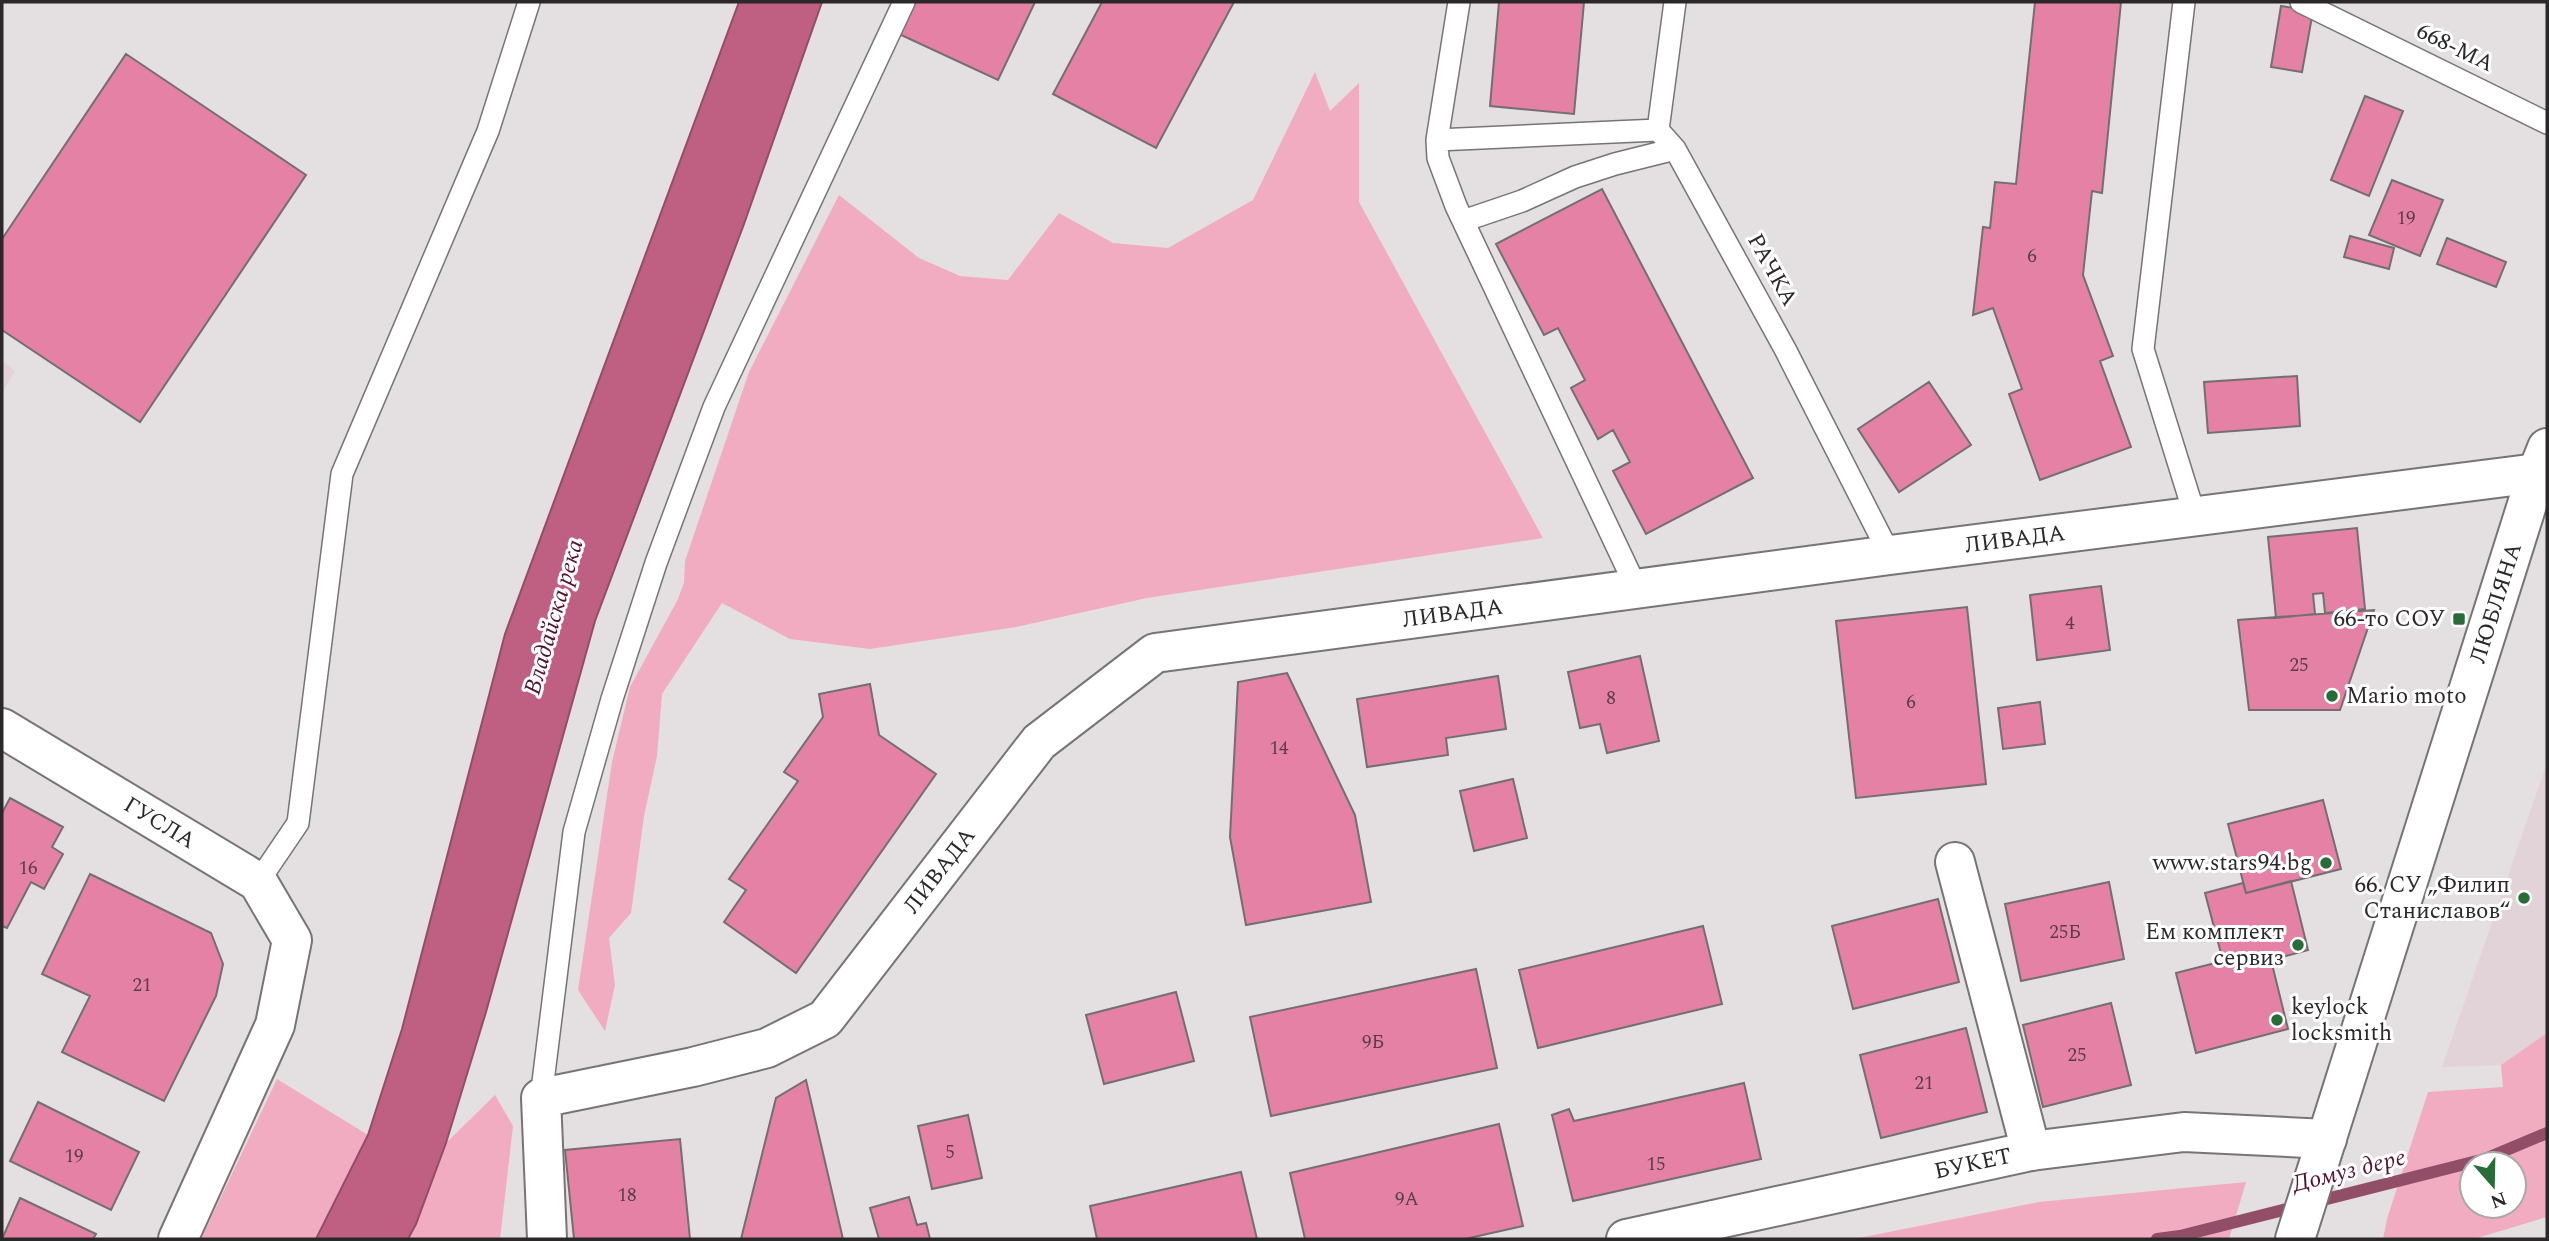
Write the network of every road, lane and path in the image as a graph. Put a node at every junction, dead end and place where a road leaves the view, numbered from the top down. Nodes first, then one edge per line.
1 (529, 2) edge
2 (904, 2) edge
3 (1459, 2) edge
4 (1675, 2) edge
5 (2184, 2) edge
6 (2301, 2) edge
7 (2547, 123) edge
8 (1658, 130) junction
9 (1437, 140) junction
10 (1675, 149) junction
11 (1463, 221) junction
12 (2542, 460) edge
13 (2195, 516) junction
14 (1890, 555) junction
15 (1637, 589) junction
16 (2, 728) edge
17 (1955, 862) dead end
18 (258, 882) junction
19 (541, 1098) junction
20 (2031, 1151) junction
21 (2323, 1152) junction
22 (2296, 1238) edge
23 (178, 1239) edge
24 (547, 1239) edge
25 (1626, 1239) edge

1 - 18 lane
2 - 19 lane
3 - 9 lane
4 - 8 lane
5 - 13 lane
6 - 7 lane, 668-МА
8 - 9 lane
8 - 10 lane, РАЧКА
9 - 11 lane
10 - 11 lane
10 - 14 lane, РАЧКА
11 - 15 lane
12 - 13 street, ЛИВАДА
12 - 21 street, ЛЮБЛЯНА
13 - 14 street, ЛИВАДА
14 - 15 street, ЛИВАДА
15 - 19 street, ЛИВАДА
16 - 18 street, ГУСЛА
17 - 20 street
18 - 23 street, ГУСЛА
19 - 24 street
20 - 21 street, БУКЕТ
20 - 25 street, БУКЕТ
21 - 22 street, ЛЮБЛЯНА

